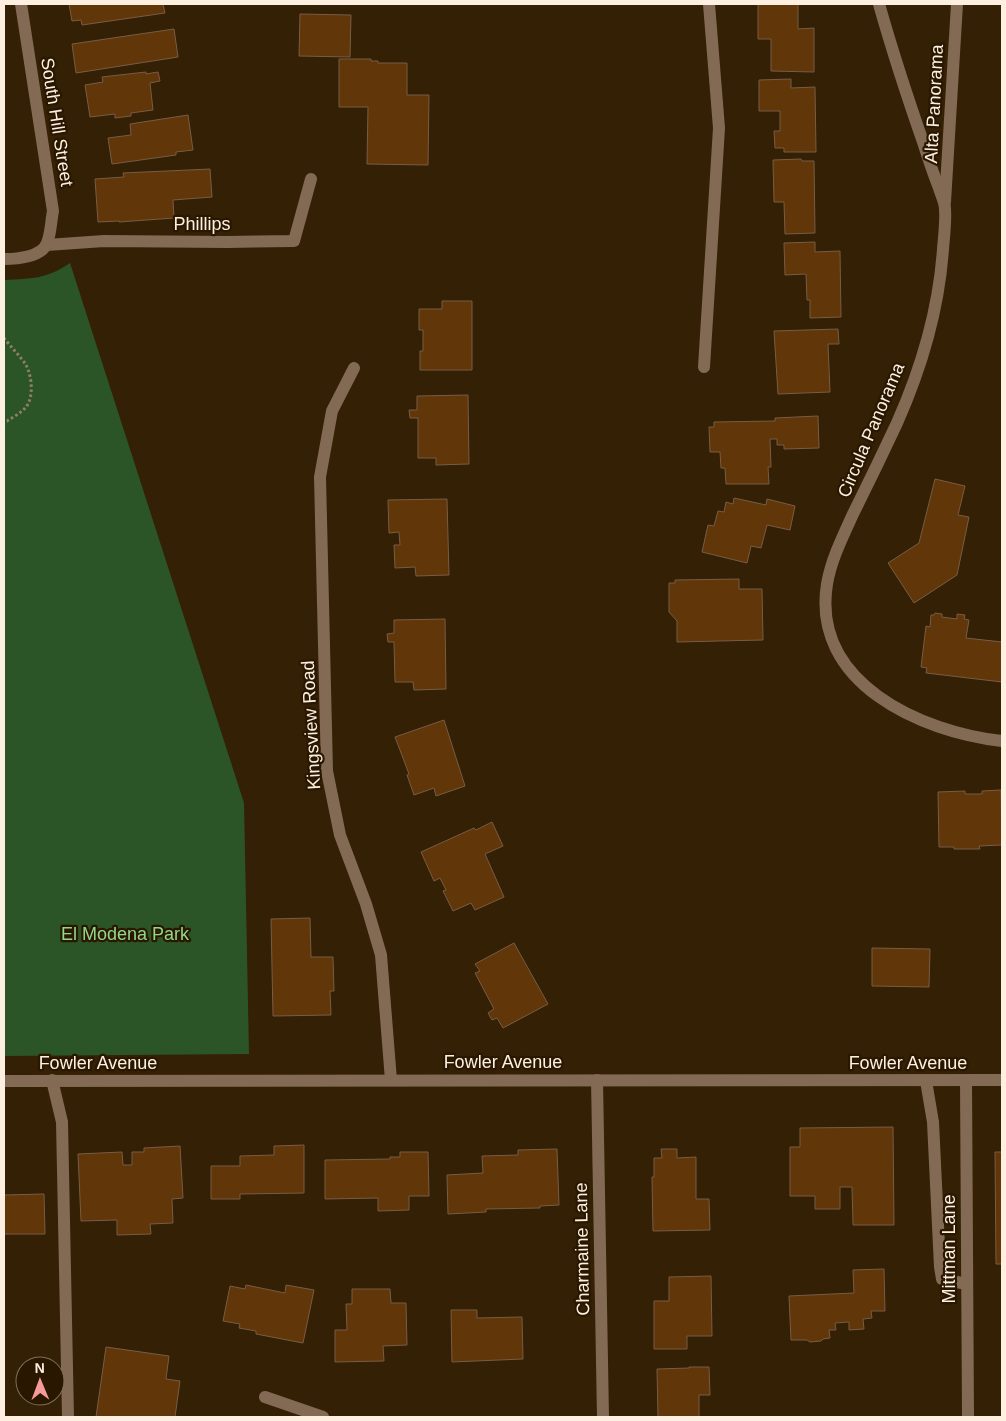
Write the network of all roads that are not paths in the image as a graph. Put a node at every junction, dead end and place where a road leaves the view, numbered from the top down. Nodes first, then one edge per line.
1 (21, 4) edge
2 (709, 4) edge
3 (878, 4) edge
4 (957, 4) edge
5 (311, 179) dead end
6 (945, 207) junction
7 (47, 244) junction
8 (4, 259) edge
9 (704, 367) dead end
10 (354, 368) dead end
11 (1002, 741) edge
12 (52, 1080) junction
13 (391, 1080) junction
14 (597, 1080) junction
15 (1002, 1080) edge
16 (4, 1081) edge
17 (926, 1081) junction
18 (966, 1081) junction
19 (967, 1284) junction
20 (265, 1397) dead end
21 (68, 1417) edge
22 (323, 1417) edge
23 (603, 1417) edge
24 (968, 1417) edge

1 - 7 street, South Hill Street
2 - 9 street
3 - 6 street, Circula Panorama
4 - 6 street, Alta Panorama
5 - 7 street, Phillips
6 - 11 street, Circula Panorama
7 - 8 street
10 - 13 street, Kingsview Road
12 - 13 street, Fowler Avenue
12 - 16 street, Fowler Avenue
12 - 21 street
13 - 14 street, Fowler Avenue
14 - 17 street, Fowler Avenue
14 - 23 street, Charmaine Lane
15 - 18 street, Fowler Avenue
17 - 18 street, Fowler Avenue
17 - 19 street
18 - 19 street, Mittman Lane
19 - 24 street, Mittman Lane
20 - 22 street

